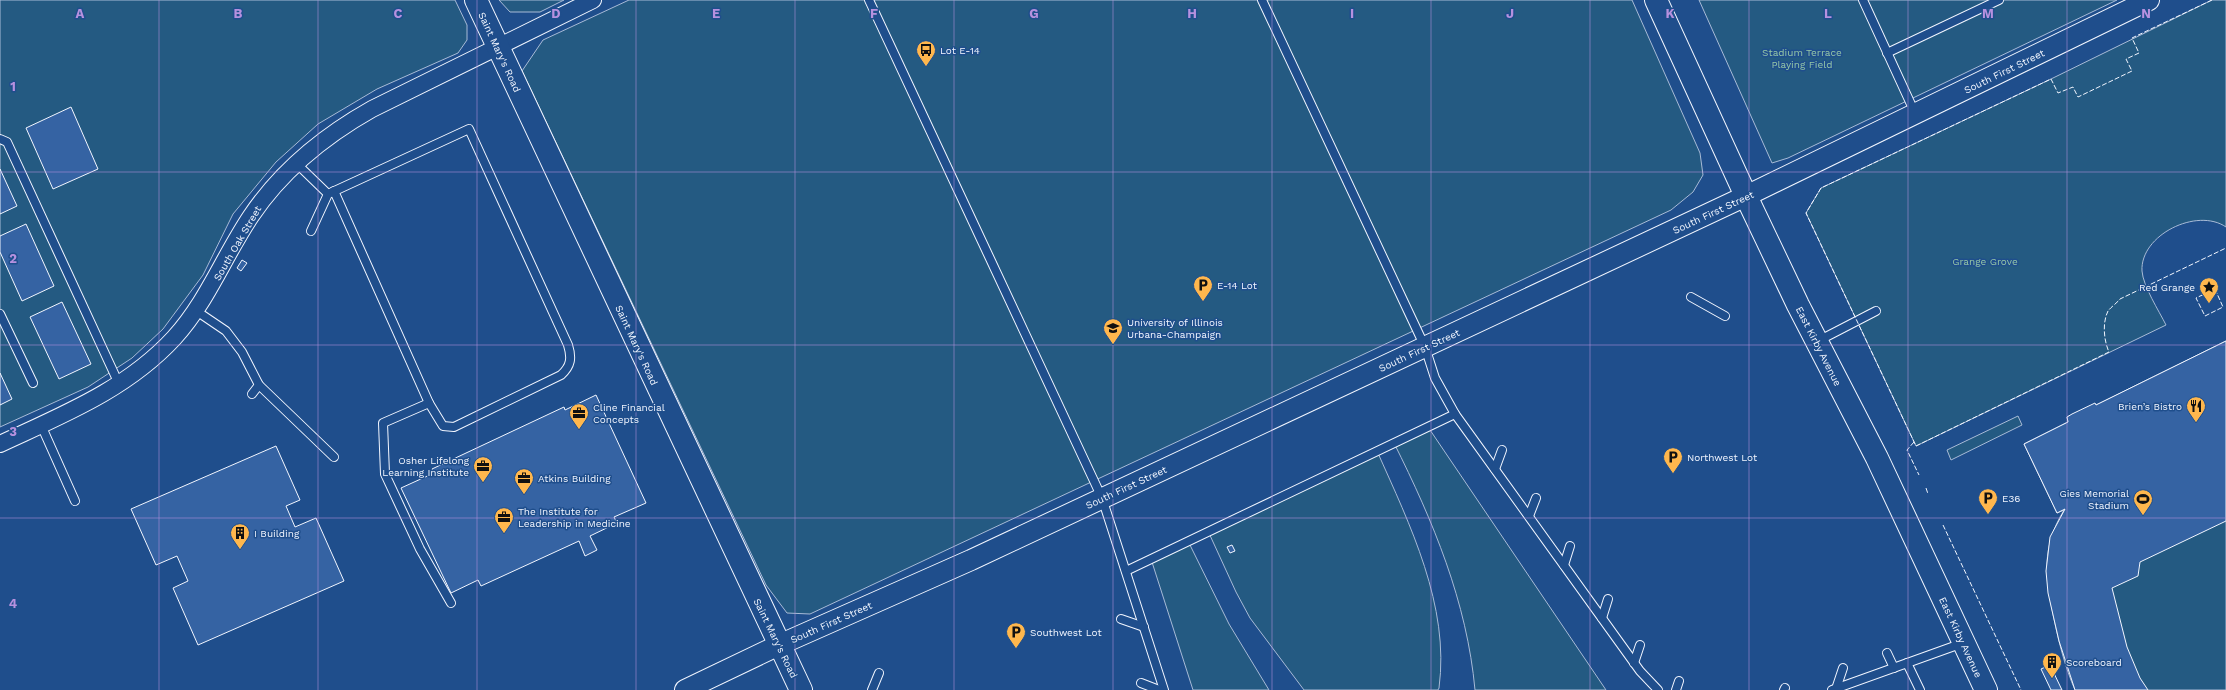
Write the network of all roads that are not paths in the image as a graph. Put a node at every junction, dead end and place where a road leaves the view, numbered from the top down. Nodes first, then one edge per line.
1 (476, 0) edge
2 (593, 0) edge
3 (868, 0) edge
4 (1262, 0) edge
5 (1656, 0) edge
6 (1863, 0) edge
7 (1999, 0) edge
8 (2150, 0) edge
9 (497, 46) junction
10 (1887, 53) junction
11 (1915, 114) junction
12 (0, 139) edge
13 (296, 163) junction
14 (331, 193) junction
15 (1746, 196) junction
16 (312, 230) dead end
17 (1691, 297) dead end
18 (195, 310) junction
19 (1876, 311) dead end
20 (0, 314) edge
21 (1725, 316) dead end
22 (1817, 342) junction
23 (1425, 347) junction
24 (33, 383) dead end
25 (119, 384) junction
26 (259, 385) junction
27 (252, 394) dead end
28 (429, 403) junction
29 (1455, 414) junction
30 (41, 425) junction
31 (0, 444) edge
32 (1502, 450) dead end
33 (334, 457) dead end
34 (1495, 470) junction
35 (1102, 498) junction
36 (1536, 498) dead end
37 (76, 501) dead end
38 (1529, 516) junction
39 (1570, 546) dead end
40 (1564, 565) junction
41 (1126, 571) junction
42 (1608, 599) dead end
43 (451, 603) dead end
44 (1602, 618) junction
45 (1121, 619) dead end
46 (1144, 627) junction
47 (1964, 643) junction
48 (780, 645) junction
49 (1640, 645) dead end
50 (1888, 653) dead end
51 (1634, 663) junction
52 (1907, 663) junction
53 (1843, 668) dead end
54 (1894, 668) junction
55 (879, 673) dead end
56 (1679, 681) dead end
57 (1141, 683) dead end
58 (1834, 689) edge
59 (685, 690) edge
60 (801, 690) edge
61 (872, 690) edge
62 (1159, 690) edge
63 (1164, 690) edge
64 (1658, 690) edge
65 (1676, 690) edge
66 (1920, 690) edge
67 (1986, 690) edge

1 - 9 main road, Saint Mary's Road
2 - 9 street, South Oak Street
3 - 35 lane
4 - 23 lane
5 - 15 main road, East Kirby Avenue
6 - 10 lane
7 - 10 lane
8 - 11 street, South First Street
9 - 13 street, South Oak Street
9 - 48 main road, Saint Mary's Road
10 - 11 lane
11 - 15 street, South First Street
12 - 25 lane
13 - 14 lane
13 - 18 street, South Oak Street
14 - 16 lane
14 - 28 lane
14 - 28 lane
15 - 22 main road, East Kirby Avenue
15 - 23 street, South First Street
17 - 21 lane
18 - 25 street, South Oak Street
18 - 26 lane
19 - 22 lane
20 - 24 lane
22 - 47 main road, East Kirby Avenue
23 - 29 lane
23 - 35 street, South First Street
25 - 30 street, South Oak Street
26 - 27 lane
26 - 33 lane
28 - 43 lane
29 - 34 lane
29 - 41 lane
30 - 31 street, South Oak Street
30 - 37 lane
32 - 34 lane
34 - 38 lane
35 - 41 lane
35 - 48 street, South First Street
36 - 38 lane
38 - 40 lane
39 - 40 lane
40 - 44 lane
41 - 46 lane
42 - 44 lane
44 - 51 lane
45 - 46 lane
46 - 63 lane
47 - 52 lane
47 - 67 main road, East Kirby Avenue
48 - 59 street, South First Street
48 - 60 main road, Saint Mary's Road
49 - 51 lane
50 - 54 lane
51 - 64 lane
52 - 54 lane
52 - 66 lane
53 - 58 lane
54 - 58 lane
55 - 61 lane
56 - 65 lane
57 - 62 lane

